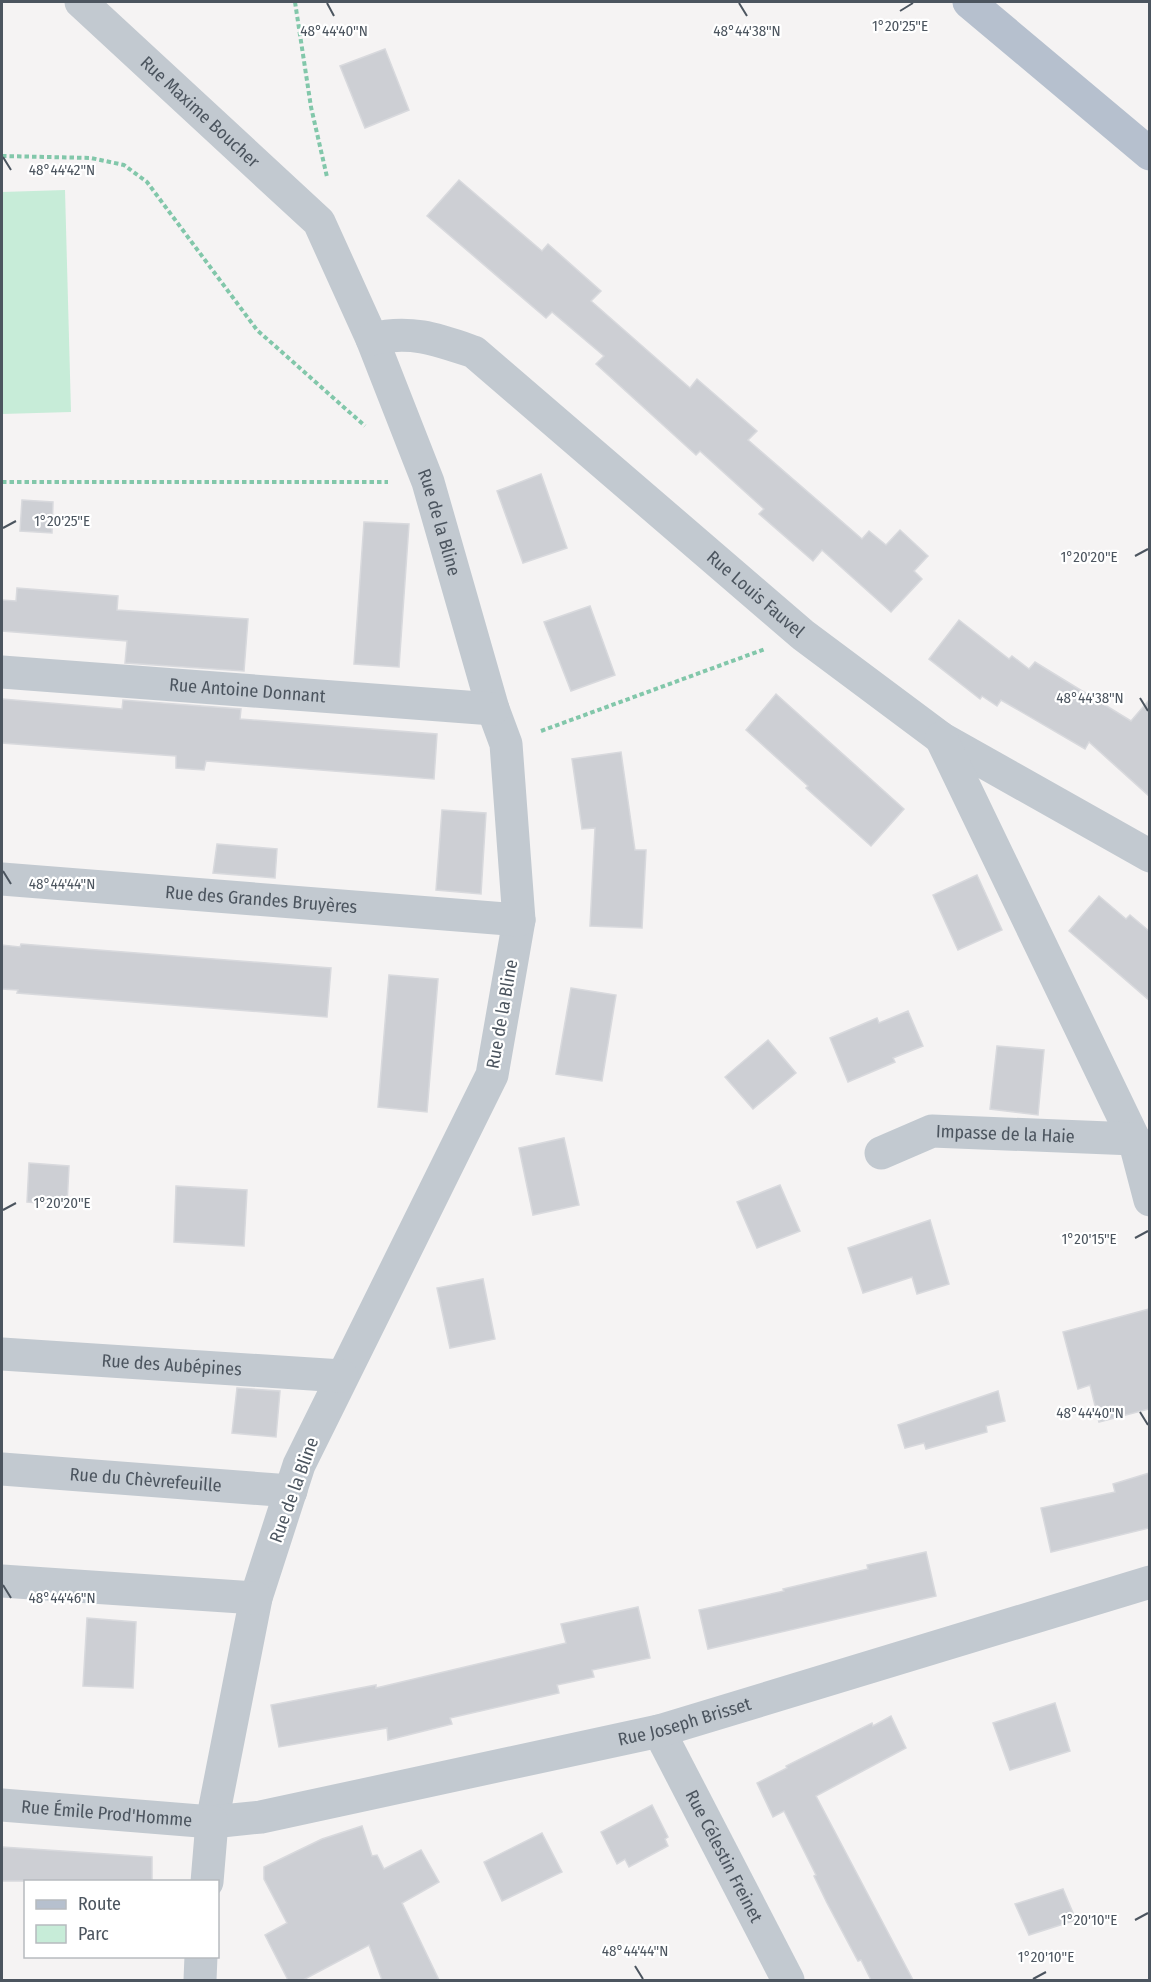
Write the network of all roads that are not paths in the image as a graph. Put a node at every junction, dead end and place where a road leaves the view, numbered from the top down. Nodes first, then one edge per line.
1 (81, 2) edge
2 (969, 2) edge
3 (1149, 154) edge
4 (319, 222) joint
5 (372, 339) junction
6 (2, 672) edge
7 (493, 708) junction
8 (941, 738) junction
9 (1149, 856) edge
10 (2, 879) edge
11 (519, 920) junction
12 (1134, 1139) junction
13 (881, 1153) dead end
14 (1149, 1200) edge
15 (2, 1354) edge
16 (342, 1376) junction
17 (2, 1469) edge
18 (291, 1491) junction
19 (2, 1581) edge
20 (1149, 1582) edge
21 (256, 1598) junction
22 (659, 1731) junction
23 (2, 1805) edge
24 (212, 1821) junction
25 (207, 1880) edge
26 (201, 1958) edge
27 (200, 1980) edge
28 (788, 1980) edge

1 - 4 street, Rue Maxime Boucher
2 - 3 main road
4 - 5 street, Rue de la Bline
5 - 7 street, Rue de la Bline
5 - 8 street, Rue Louis Fauvel
6 - 7 street, Rue Antoine Donnant
7 - 11 street, Rue de la Bline
8 - 9 street, Rue Louis Fauvel
8 - 12 street
10 - 11 street, Rue des Grandes Bruyères
11 - 16 street, Rue de la Bline
12 - 13 street, Impasse de la Haie
12 - 14 street
15 - 16 street, Rue des Aubépines
16 - 18 street, Rue de la Bline
17 - 18 street, Rue du Chèvrefeuille
18 - 21 street, Rue de la Bline
19 - 21 street
20 - 22 street, Rue Joseph Brisset
21 - 24 street, Rue de la Bline
22 - 24 street, Rue Joseph Brisset
22 - 28 street, Rue Célestin Freinet
23 - 24 street, Rue Émile Prod'Homme
24 - 25 street, Rue de la Bline
26 - 27 street

